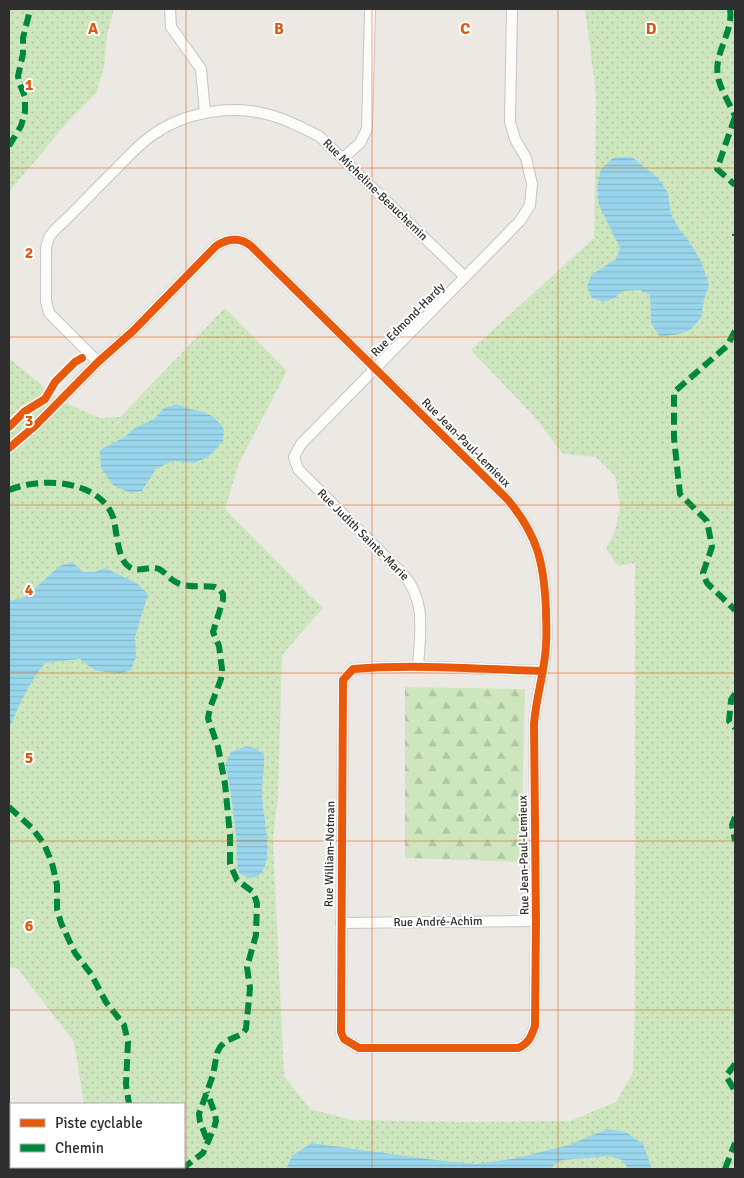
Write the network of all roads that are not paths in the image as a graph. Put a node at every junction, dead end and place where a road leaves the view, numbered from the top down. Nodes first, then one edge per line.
1 (170, 9) edge
2 (370, 9) edge
3 (512, 9) edge
4 (205, 113) junction
5 (343, 158) junction
6 (466, 278) junction
7 (98, 362) junction
8 (375, 369) junction
9 (9, 448) edge
10 (298, 469) joint
11 (418, 667) junction
12 (542, 671) junction
13 (536, 921) junction
14 (341, 923) junction
15 (531, 1039) joint

1 - 4 street
2 - 5 street
3 - 6 street, Rue Edmond-Hardy
4 - 5 street, Rue Micheline-Beauchemin
4 - 7 street, Rue Micheline-Beauchemin
5 - 6 street, Rue Micheline-Beauchemin
6 - 8 street, Rue Edmond-Hardy
7 - 8 street, Rue Jean-Paul-Lemieux
7 - 9 street, Rue Jean-Paul-Lemieux
8 - 10 street, Rue Edmond-Hardy
8 - 12 street, Rue Jean-Paul-Lemieux
10 - 11 street, Rue Judith Sainte-Marie
11 - 12 street, Rue William-Notman
11 - 14 street, Rue William-Notman
12 - 13 street, Rue Jean-Paul-Lemieux
13 - 14 street, Rue André-Achim
13 - 15 street, Rue Jean-Paul-Lemieux
14 - 15 street, Rue William-Notman

